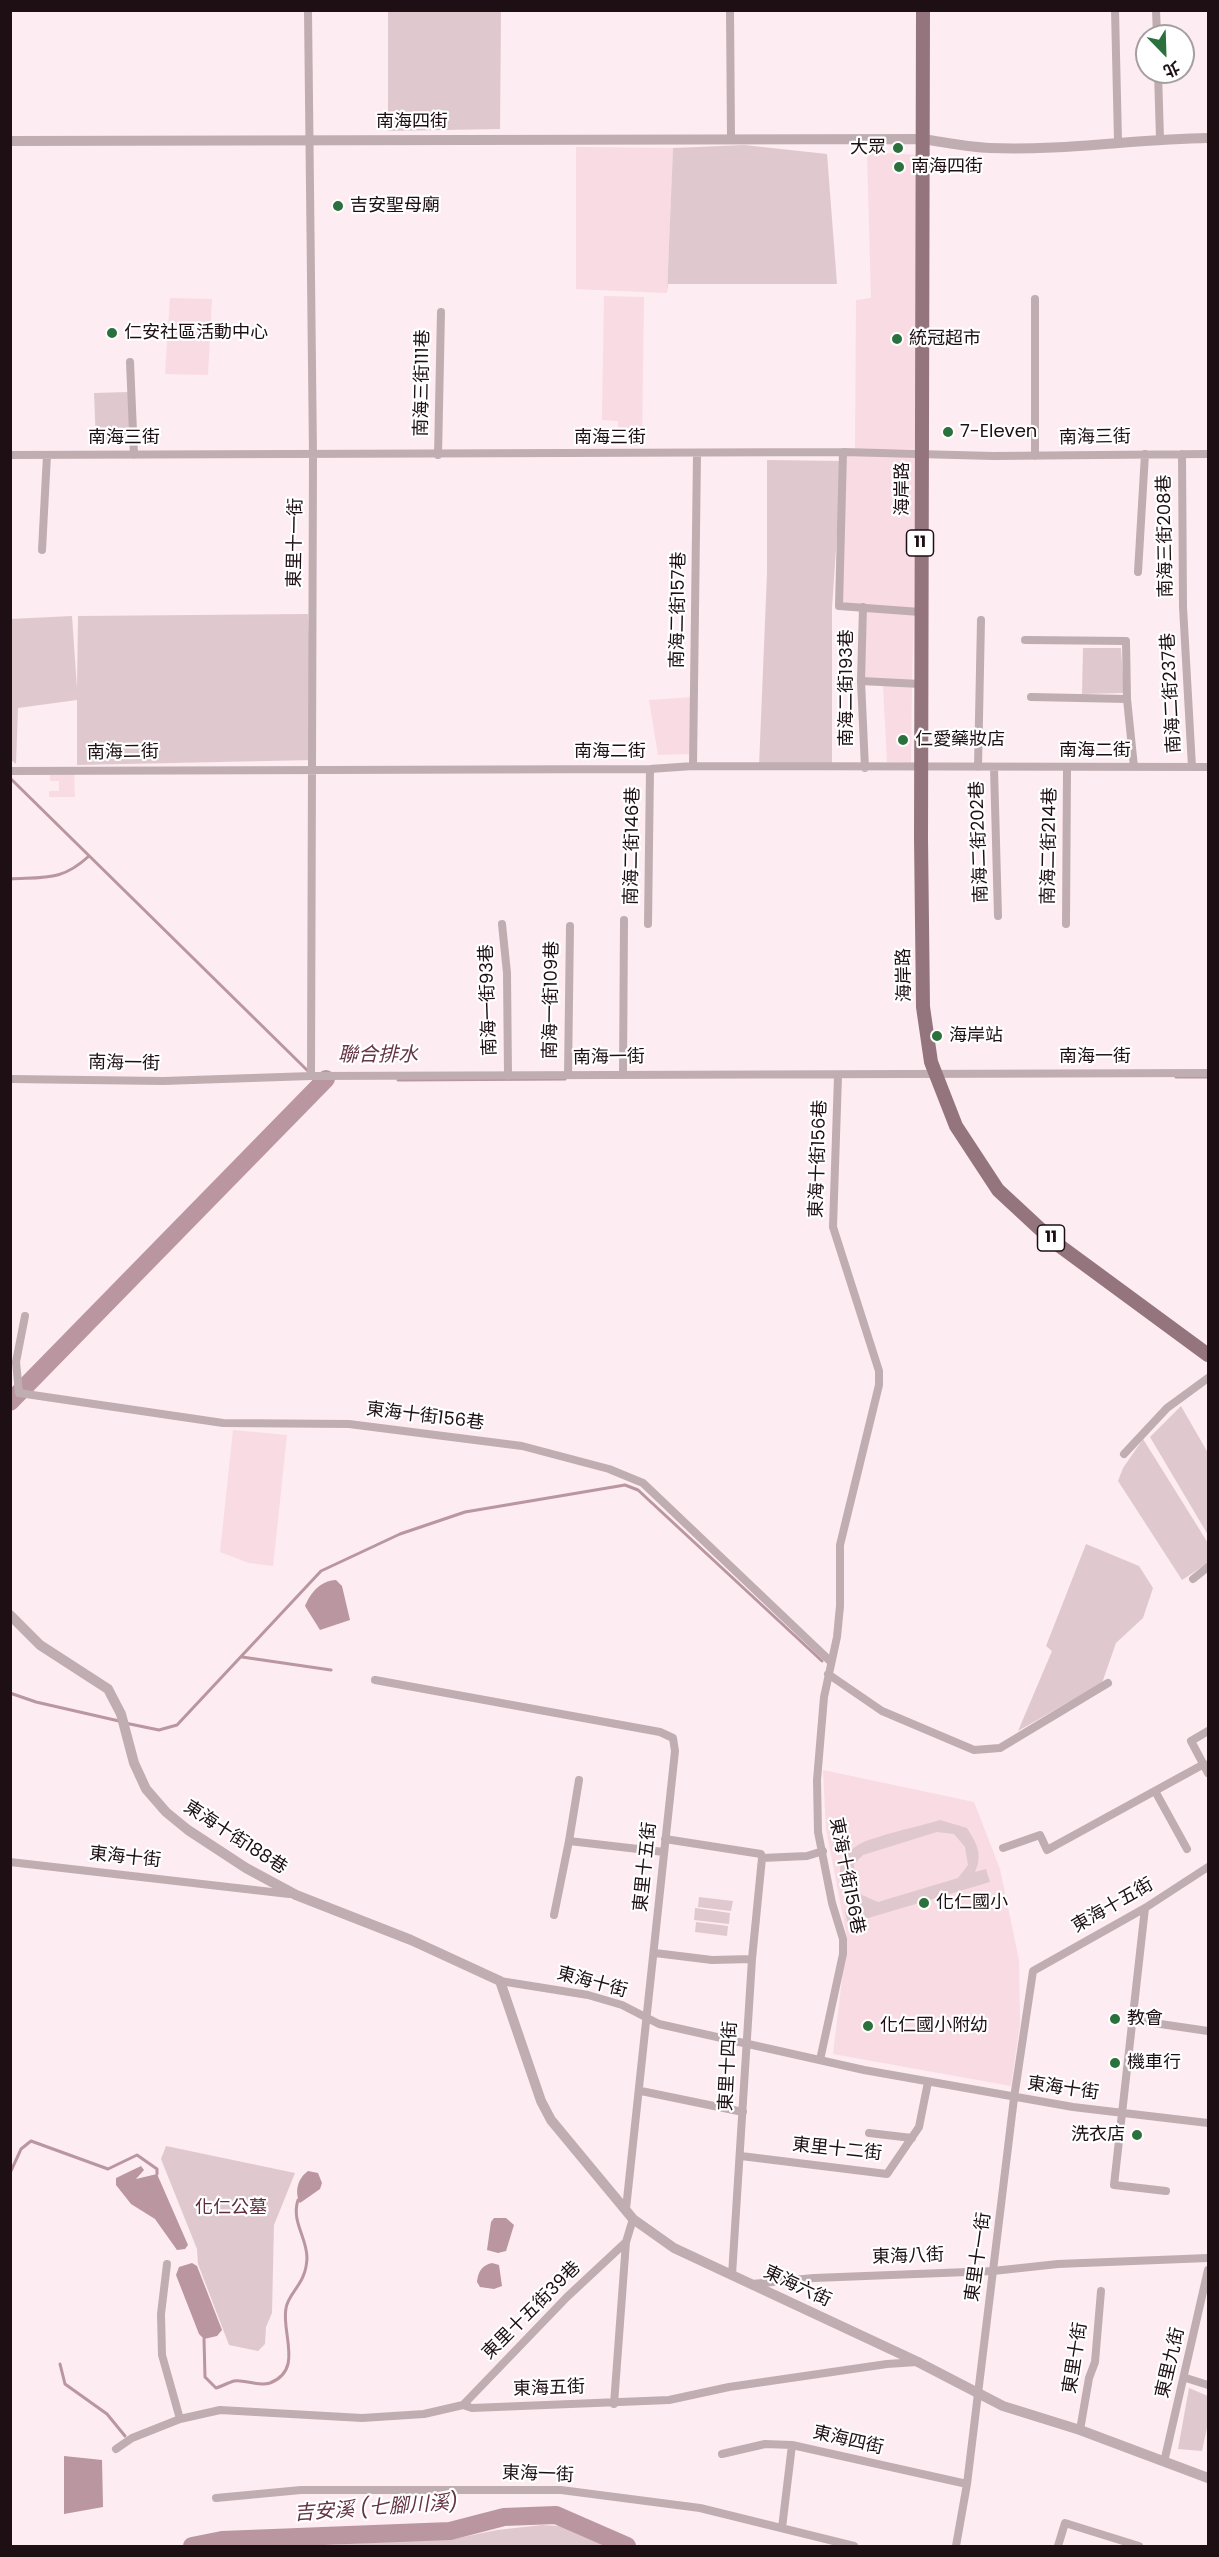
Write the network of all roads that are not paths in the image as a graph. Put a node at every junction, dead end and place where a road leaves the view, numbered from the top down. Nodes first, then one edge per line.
1 (308, 10) edge
2 (730, 10) edge
3 (924, 10) edge
4 (1115, 10) edge
5 (1158, 84) edge
6 (1209, 138) edge
7 (308, 139) junction
8 (731, 139) junction
9 (922, 139) junction
10 (1160, 139) junction
11 (10, 141) edge
12 (1118, 141) junction
13 (1035, 299) dead end
14 (441, 312) dead end
15 (130, 362) dead end
16 (843, 452) junction
17 (438, 454) junction
18 (697, 454) junction
19 (921, 454) junction
20 (1145, 454) junction
21 (1182, 454) junction
22 (1209, 454) edge
23 (10, 455) edge
24 (47, 455) junction
25 (134, 455) junction
26 (313, 455) junction
27 (1035, 456) junction
28 (42, 550) dead end
29 (1138, 572) dead end
30 (863, 607) junction
31 (920, 612) junction
32 (1185, 617) joint
33 (981, 620) dead end
34 (1025, 640) dead end
35 (861, 681) junction
36 (920, 684) junction
37 (1031, 698) dead end
38 (1127, 699) junction
39 (693, 766) junction
40 (978, 767) junction
41 (1134, 767) junction
42 (1192, 767) junction
43 (1209, 767) edge
44 (310, 768) junction
45 (865, 768) junction
46 (922, 768) junction
47 (994, 768) junction
48 (1067, 768) junction
49 (650, 769) junction
50 (10, 771) edge
51 (998, 916) dead end
52 (624, 920) dead end
53 (502, 924) dead end
54 (648, 924) dead end
55 (1066, 924) dead end
56 (570, 926) dead end
57 (1209, 1073) edge
58 (623, 1074) junction
59 (568, 1075) junction
60 (311, 1076) junction
61 (508, 1076) junction
62 (838, 1076) junction
63 (937, 1077) junction
64 (10, 1078) edge
65 (25, 1316) dead end
66 (1209, 1355) edge
67 (1209, 1378) edge
68 (1124, 1454) dead end
69 (1209, 1567) edge
70 (1192, 1579) dead end
71 (10, 1615) edge
72 (830, 1661) junction
73 (828, 1674) junction
74 (375, 1680) dead end
75 (1108, 1683) dead end
76 (1209, 1731) edge
77 (1204, 1764) junction
78 (1209, 1773) edge
79 (579, 1780) dead end
80 (1155, 1791) junction
81 (665, 1839) junction
82 (569, 1841) junction
83 (1004, 1848) dead end
84 (1187, 1849) dead end
85 (823, 1851) junction
86 (664, 1852) junction
87 (762, 1858) junction
88 (10, 1862) edge
89 (1209, 1867) edge
90 (296, 1894) junction
91 (1145, 1908) junction
92 (554, 1916) dead end
93 (655, 1953) junction
94 (752, 1959) junction
95 (1034, 1971) joint
96 (500, 1981) junction
97 (647, 2019) junction
98 (1133, 2020) junction
99 (1209, 2031) edge
100 (747, 2044) junction
101 (820, 2060) junction
102 (928, 2082) junction
103 (641, 2091) junction
104 (1014, 2098) junction
105 (743, 2112) junction
106 (1120, 2114) junction
107 (1209, 2123) edge
108 (869, 2133) dead end
109 (912, 2138) junction
110 (741, 2156) junction
111 (1166, 2191) dead end
112 (626, 2209) junction
113 (633, 2219) junction
114 (626, 2242) junction
115 (1209, 2258) edge
116 (167, 2264) dead end
117 (1209, 2270) edge
118 (993, 2271) junction
119 (732, 2275) junction
120 (752, 2284) junction
121 (1101, 2291) dead end
122 (918, 2362) junction
123 (1186, 2378) junction
124 (1209, 2385) edge
125 (979, 2393) junction
126 (463, 2404) junction
127 (614, 2404) junction
128 (180, 2419) junction
129 (1080, 2430) junction
130 (792, 2445) junction
131 (116, 2449) dead end
132 (722, 2454) dead end
133 (1164, 2462) junction
134 (1209, 2478) edge
135 (967, 2484) junction
136 (216, 2498) dead end
137 (782, 2528) junction
138 (854, 2547) edge
139 (956, 2547) edge
140 (1058, 2547) edge
141 (1139, 2547) edge

1 - 7 street, 東里十一街
2 - 8 street
3 - 9 main road, 海岸路 / 11
4 - 12 street
5 - 10 street
6 - 10 street, 南海四街
7 - 8 street, 南海四街
7 - 11 street, 南海四街
7 - 26 street, 東里十一街
8 - 9 street, 南海四街
9 - 12 street, 南海四街
9 - 19 main road, 海岸路 / 11
10 - 12 street, 南海四街
13 - 27 street
14 - 17 street, 南海三街111巷
15 - 25 street
16 - 18 street, 南海三街
16 - 19 street, 南海三街
16 - 30 street
17 - 18 street, 南海三街
17 - 26 street, 南海三街
18 - 39 street, 南海二街157巷
19 - 27 street, 南海三街
19 - 31 main road, 海岸路 / 11
20 - 21 street, 南海三街
20 - 27 street, 南海三街
20 - 29 street
21 - 22 street, 南海三街
21 - 32 street, 南海三街208巷
23 - 24 street, 南海三街
24 - 25 street, 南海三街
24 - 28 street
25 - 26 street, 南海三街
26 - 44 street, 東里十一街
30 - 31 street
30 - 35 street, 南海二街193巷
31 - 36 main road, 海岸路 / 11
32 - 42 street, 南海二街237巷
33 - 40 street
34 - 38 street
35 - 36 street
35 - 45 street, 南海二街193巷
36 - 46 main road, 海岸路 / 11
37 - 38 street
38 - 41 street
39 - 45 street, 南海二街
39 - 49 street, 南海二街
40 - 46 street, 南海二街
40 - 47 street, 南海二街
41 - 42 street, 南海二街
41 - 48 street, 南海二街
42 - 43 street, 南海二街
44 - 49 street, 南海二街
44 - 50 street, 南海二街
44 - 60 street, 東里十一街
45 - 46 street, 南海二街
46 - 63 main road, 海岸路 / 11
47 - 48 street, 南海二街
47 - 51 street, 南海二街202巷
48 - 55 street, 南海二街214巷
49 - 54 street, 南海二街146巷
52 - 58 street
53 - 61 street, 南海一街93巷
56 - 59 street, 南海一街109巷
57 - 63 street, 南海一街
58 - 59 street, 南海一街
58 - 62 street, 南海一街
59 - 61 street, 南海一街
60 - 61 street, 南海一街
60 - 64 street, 南海一街
62 - 63 street, 南海一街
62 - 72 street, 東海十街156巷
63 - 66 main road, 海岸路 / 11
65 - 72 street, 東海十街156巷
67 - 68 street
69 - 70 street
71 - 90 street, 東海十街188巷
72 - 73 street, 東海十街156巷
73 - 75 street
73 - 85 street, 東海十街156巷
74 - 81 street, 東里十五街
76 - 77 street
77 - 78 street
77 - 80 street
79 - 82 street
80 - 83 street
80 - 84 street
81 - 86 street, 東里十五街
81 - 87 street
82 - 86 street
82 - 92 street
85 - 87 street
85 - 101 street, 東海十街156巷
86 - 93 street, 東里十五街
87 - 94 street, 東里十四街
88 - 90 street, 東海十街
89 - 91 street, 東海十五街
90 - 96 street, 東海十街
91 - 95 street, 東海十五街
91 - 98 street
93 - 94 street
93 - 97 street, 東里十五街
94 - 100 street, 東里十四街
95 - 104 street, 東里十一街
96 - 97 street, 東海十街
96 - 112 street, 東海六街
97 - 100 street, 東海十街
97 - 103 street, 東里十五街
98 - 99 street
98 - 106 street
100 - 101 street, 東海十街
100 - 105 street, 東里十四街
101 - 102 street, 東海十街
102 - 104 street, 東海十街
102 - 109 street, 東里十二街
103 - 105 street
103 - 112 street, 東里十五街
104 - 106 street, 東海十街
104 - 118 street, 東里十一街
105 - 110 street, 東里十四街
106 - 107 street, 東海十街
106 - 111 street
108 - 109 street, 東里十二街
109 - 110 street, 東里十二街
110 - 119 street, 東里十四街
112 - 113 street, 東海六街
113 - 114 street
113 - 119 street, 東海六街
114 - 126 street, 東里十五街39巷
114 - 127 street
115 - 118 street, 東海八街
116 - 128 street
117 - 123 street, 東里九街
118 - 120 street, 東海八街
118 - 125 street, 東里十一街
119 - 120 street, 東海六街
120 - 122 street, 東海六街
121 - 129 street, 東里十街
122 - 125 street, 東海六街
122 - 127 street, 東海五街
123 - 124 street
123 - 133 street, 東里九街
125 - 129 street, 東海六街
125 - 135 street, 東里十一街
126 - 127 street, 東海五街
126 - 128 street, 東海五街
128 - 131 street, 東海五街
129 - 133 street, 東海六街
130 - 132 street, 東海四街
130 - 135 street, 東海四街
130 - 137 street
133 - 134 street, 東海六街
135 - 139 street, 東里十一街
136 - 137 street, 東海一街
137 - 138 street, 東海一街
140 - 141 street

